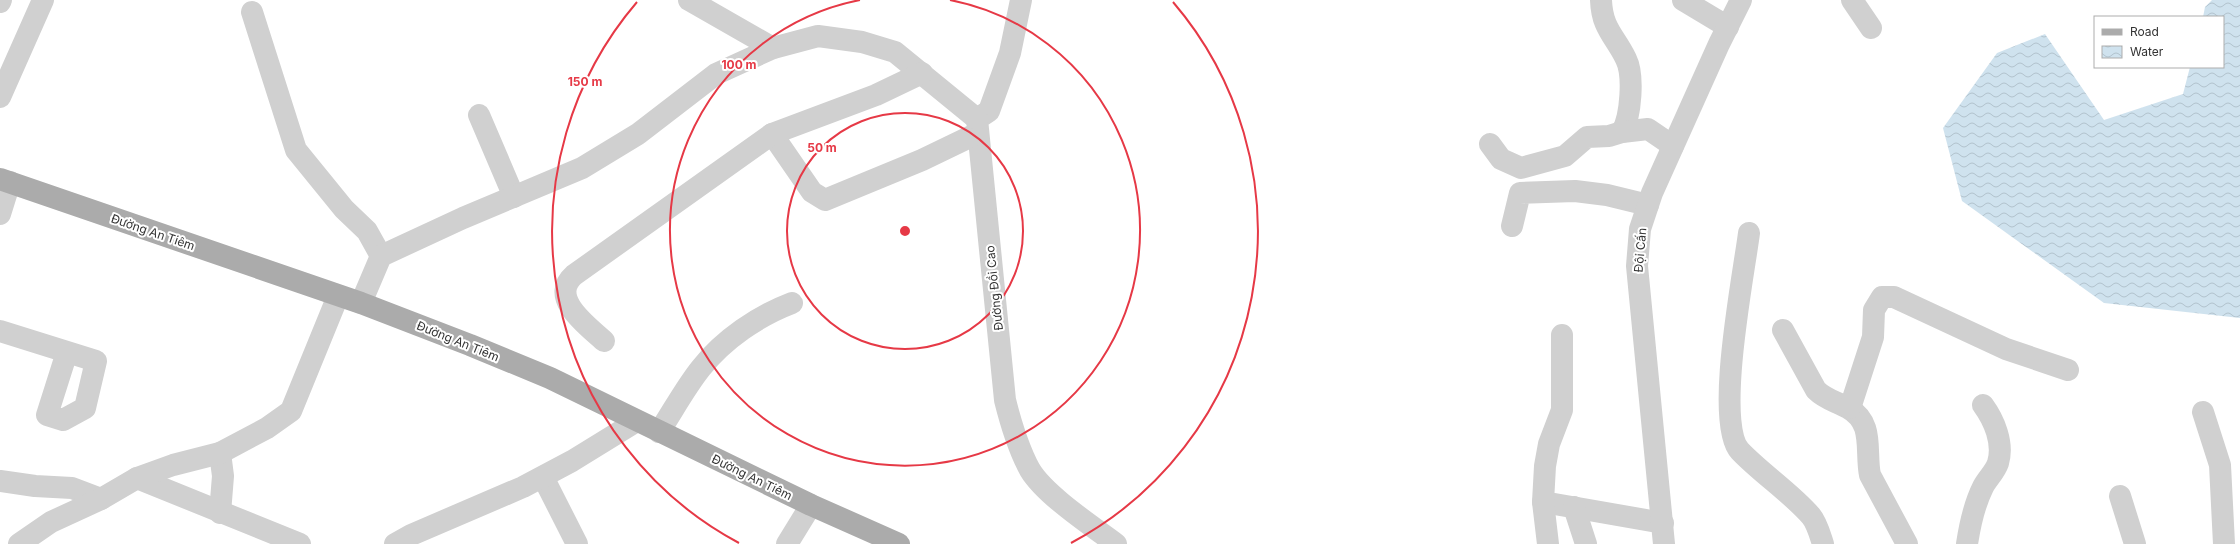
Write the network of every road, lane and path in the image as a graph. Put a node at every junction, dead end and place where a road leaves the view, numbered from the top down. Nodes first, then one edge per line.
1 (43, 0) edge
2 (689, 0) edge
3 (1021, 0) edge
4 (1601, 0) edge
5 (1683, 0) edge
6 (1742, 0) edge
7 (1852, 0) edge
8 (252, 12) dead end
9 (1728, 27) junction
10 (1871, 28) dead end
11 (773, 48) junction
12 (922, 72) junction
13 (0, 97) edge
14 (479, 115) dead end
15 (978, 126) junction
16 (1622, 132) junction
17 (772, 134) junction
18 (1490, 144) dead end
19 (1673, 146) junction
20 (5, 181) edge
21 (514, 197) junction
22 (1648, 205) junction
23 (0, 214) edge
24 (1512, 226) dead end
25 (1749, 233) dead end
26 (381, 256) junction
27 (338, 296) junction
28 (361, 303) junction
29 (792, 303) dead end
30 (1783, 330) dead end
31 (0, 331) edge
32 (1562, 335) dead end
33 (604, 341) dead end
34 (67, 352) dead end
35 (2068, 370) dead end
36 (1983, 405) dead end
37 (1850, 408) junction
38 (2202, 412) dead end
39 (637, 421) junction
40 (659, 432) junction
41 (220, 452) junction
42 (543, 477) junction
43 (137, 478) junction
44 (0, 481) edge
45 (2120, 496) dead end
46 (101, 499) junction
47 (1543, 502) junction
48 (811, 505) junction
49 (1574, 507) junction
50 (220, 513) junction
51 (1663, 522) junction
52 (435, 535) edge
53 (19, 544) edge
54 (300, 544) edge
55 (395, 544) edge
56 (577, 544) edge
57 (787, 544) edge
58 (899, 544) edge
59 (1116, 544) edge
60 (1548, 544) edge
61 (1586, 544) edge
62 (1664, 544) edge
63 (1823, 544) edge
64 (1907, 544) edge
65 (1967, 544) edge
66 (2135, 544) edge
67 (2224, 544) edge

1 - 13 street
2 - 11 street
3 - 15 street
4 - 16 street
5 - 9 street
6 - 9 street, Đội Cấn
7 - 10 street
8 - 26 street
9 - 19 street, Đội Cấn
11 - 12 street
11 - 21 street
12 - 15 street
12 - 17 street
14 - 21 street
15 - 17 street
15 - 59 street, Đường Đồi Cao
16 - 18 street
16 - 19 street
17 - 33 street
19 - 22 street, Đội Cấn
20 - 23 street
20 - 27 main road, Đường An Tiêm
21 - 26 street
22 - 24 street
22 - 51 street, Đội Cấn
25 - 63 street
26 - 28 street
27 - 28 main road, Đường An Tiêm
27 - 41 street
28 - 39 main road, Đường An Tiêm
29 - 40 street
30 - 37 street
31 - 34 street
32 - 47 street
35 - 37 street
36 - 65 street
37 - 64 street
38 - 67 street
39 - 40 main road, Đường An Tiêm
39 - 42 street
40 - 48 main road, Đường An Tiêm
41 - 43 street
41 - 50 street
42 - 52 street
42 - 56 street
43 - 46 street
43 - 50 street
44 - 46 street
45 - 66 street
46 - 53 street
47 - 49 street
47 - 60 street
48 - 57 street
48 - 58 main road, Đường An Tiêm
49 - 51 street
49 - 61 street
50 - 54 street
51 - 62 street, Đội Cấn
52 - 55 street

